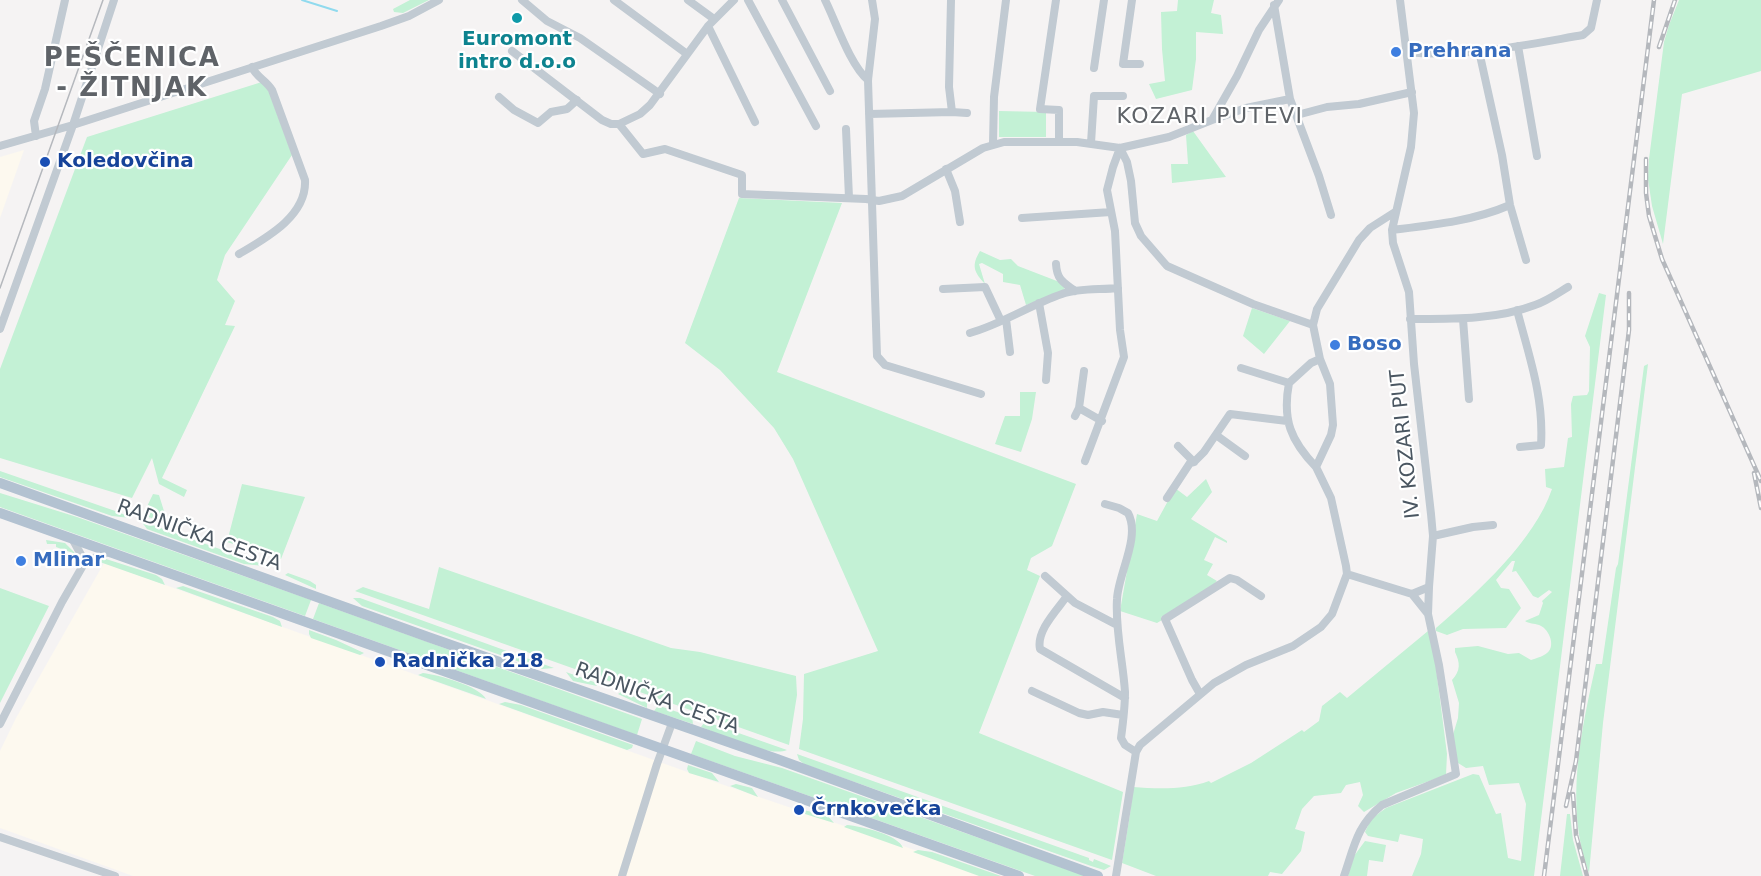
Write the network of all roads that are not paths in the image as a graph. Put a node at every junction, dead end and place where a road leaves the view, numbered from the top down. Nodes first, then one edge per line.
1 (65, 0) edge
2 (114, 0) edge
3 (439, 0) edge
4 (522, 0) edge
5 (614, 0) edge
6 (688, 0) edge
7 (734, 0) edge
8 (748, 0) edge
9 (782, 0) edge
10 (825, 0) edge
11 (872, 0) edge
12 (951, 0) edge
13 (1006, 0) edge
14 (1056, 0) edge
15 (1104, 0) edge
16 (1132, 0) edge
17 (1400, 0) edge
18 (1597, 0) edge
19 (1276, 3) edge
20 (711, 23) junction
21 (1518, 46) junction
22 (512, 51) dead end
23 (1479, 51) junction
24 (1407, 52) junction
25 (687, 54) junction
26 (1140, 64) dead end
27 (252, 67) junction
28 (1094, 68) dead end
29 (868, 80) junction
30 (830, 91) dead end
31 (1412, 92) junction
32 (660, 94) junction
33 (1123, 96) dead end
34 (499, 97) dead end
35 (1290, 99) junction
36 (578, 100) junction
37 (952, 112) junction
38 (968, 113) dead end
39 (869, 114) junction
40 (1297, 115) junction
41 (1212, 120) junction
42 (755, 122) dead end
43 (619, 124) junction
44 (73, 125) junction
45 (816, 126) dead end
46 (846, 129) dead end
47 (36, 135) junction
48 (1059, 142) junction
49 (1091, 143) junction
50 (993, 144) junction
51 (0, 146) edge
52 (1120, 148) junction
53 (1537, 156) dead end
54 (946, 169) junction
55 (849, 198) junction
56 (872, 200) junction
57 (1510, 205) junction
58 (1112, 212) junction
59 (1395, 212) junction
60 (1331, 215) dead end
61 (1022, 218) dead end
62 (960, 222) dead end
63 (1392, 230) junction
64 (239, 255) dead end
65 (1526, 260) dead end
66 (1056, 264) dead end
67 (1568, 287) dead end
68 (1118, 288) junction
69 (943, 289) dead end
70 (1075, 291) junction
71 (1040, 303) junction
72 (1517, 310) junction
73 (1410, 319) junction
74 (1463, 319) junction
75 (1004, 320) junction
76 (1313, 325) junction
77 (0, 329) edge
78 (970, 333) dead end
79 (1010, 352) dead end
80 (1320, 359) junction
81 (1241, 368) dead end
82 (1084, 371) dead end
83 (1046, 380) dead end
84 (1289, 383) junction
85 (981, 394) dead end
86 (1469, 399) dead end
87 (1102, 421) junction
88 (1287, 421) junction
89 (1216, 435) junction
90 (1178, 446) dead end
91 (1520, 447) dead end
92 (1245, 456) dead end
93 (1085, 461) dead end
94 (1194, 462) junction
95 (1316, 467) junction
96 (0, 483) edge
97 (1167, 498) dead end
98 (1105, 504) dead end
99 (0, 513) edge
100 (1493, 525) dead end
101 (1433, 536) junction
102 (73, 540) junction
103 (108, 552) junction
104 (85, 562) junction
105 (1347, 574) junction
106 (1045, 576) dead end
107 (1430, 587) junction
108 (1412, 594) junction
109 (1067, 596) junction
110 (1261, 596) dead end
111 (1428, 614) junction
112 (1117, 625) junction
113 (1032, 691) dead end
114 (1200, 694) junction
115 (1125, 698) junction
116 (1124, 715) junction
117 (672, 723) junction
118 (0, 724) edge
119 (663, 749) junction
120 (1136, 752) junction
121 (0, 837) edge
122 (115, 876) edge
123 (622, 876) edge
124 (1019, 876) edge
125 (1098, 876) edge
126 (1116, 876) edge
127 (1344, 876) edge

1 - 47 street
2 - 44 street
3 - 27 street
4 - 32 street
5 - 25 street
6 - 20 street
7 - 20 street
8 - 45 street
9 - 30 street
10 - 29 street
11 - 29 street
12 - 37 street
13 - 50 street
14 - 48 street
15 - 28 street
16 - 26 street
17 - 24 street, IV. KOZARI PUT
18 - 21 street
19 - 35 street
19 - 41 street
20 - 25 street
20 - 42 street
21 - 23 street
21 - 53 street
22 - 36 street
23 - 24 street
23 - 57 street
24 - 31 street, IV. KOZARI PUT
25 - 32 street
27 - 44 street
27 - 64 street
29 - 39 street
31 - 40 street
31 - 59 street, IV. KOZARI PUT
32 - 43 street
33 - 49 street
34 - 36 street
35 - 40 street
35 - 41 street
36 - 43 street
37 - 38 street
37 - 39 street
39 - 56 street
40 - 60 street
41 - 52 street
43 - 55 street
44 - 47 street
44 - 77 street
46 - 55 street
47 - 51 street
48 - 49 street
48 - 50 street
49 - 52 street
50 - 54 street
52 - 58 street
52 - 76 street
54 - 56 street
54 - 62 street
55 - 56 street
56 - 85 street
57 - 63 street
57 - 65 street
58 - 61 street
58 - 68 street
59 - 63 street, IV. KOZARI PUT
59 - 76 street
63 - 73 street, IV. KOZARI PUT
66 - 70 street
67 - 72 street
68 - 70 street
68 - 87 street
69 - 75 street
70 - 71 street
71 - 75 street
71 - 83 street
72 - 74 street
72 - 91 street
73 - 74 street
73 - 101 street, IV. KOZARI PUT
74 - 86 street
75 - 78 street
75 - 79 street
76 - 80 street
80 - 84 street
80 - 95 street
81 - 84 street
82 - 87 street
84 - 88 street
87 - 93 street
88 - 89 street
88 - 95 street
89 - 92 street
89 - 94 street
90 - 94 street
94 - 97 street
95 - 105 street
96 - 117 main road, RADNIČKA CESTA
98 - 112 street
99 - 102 main road
100 - 101 street
101 - 107 street, IV. KOZARI PUT
102 - 103 main road
102 - 104 street
103 - 104 street
103 - 119 main road
104 - 118 street
105 - 108 street
105 - 114 street
106 - 109 street
107 - 108 street
107 - 111 street, IV. KOZARI PUT
108 - 111 street
109 - 112 street
109 - 115 street
110 - 114 street
111 - 127 street
112 - 115 street
113 - 116 street
114 - 120 street
115 - 116 street
116 - 120 street
117 - 119 street
117 - 125 main road, RADNIČKA CESTA
119 - 123 street
119 - 124 main road
120 - 126 street
121 - 122 street

